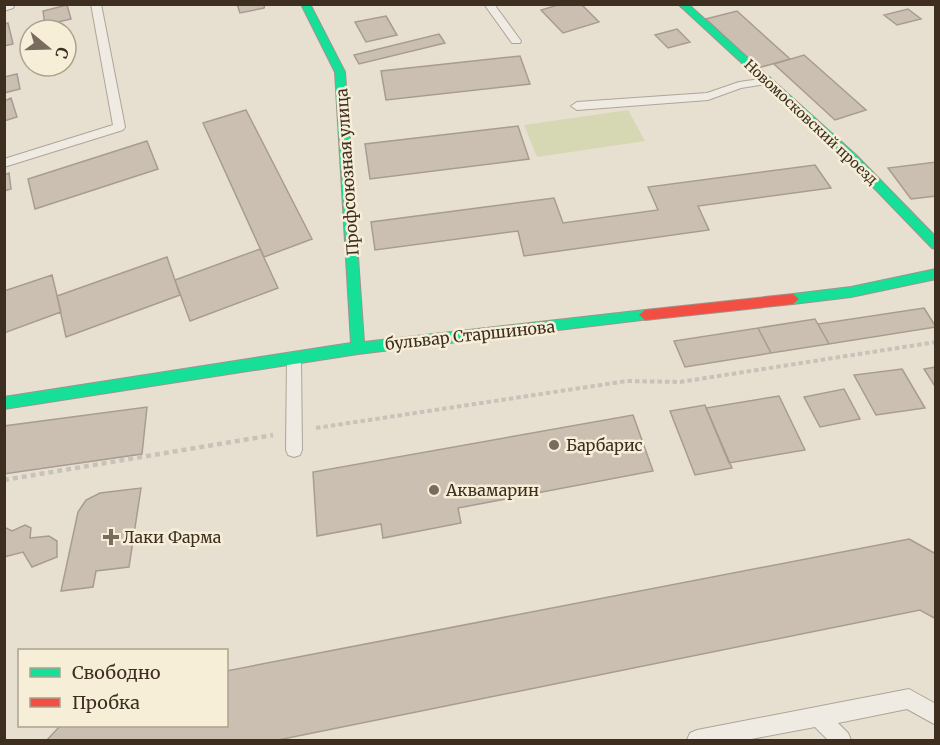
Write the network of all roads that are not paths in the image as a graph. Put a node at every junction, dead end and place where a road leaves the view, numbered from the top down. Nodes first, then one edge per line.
1 (96, 4) edge
2 (305, 4) edge
3 (489, 4) edge
4 (682, 4) edge
5 (516, 41) dead end
6 (767, 81) junction
7 (577, 106) dead end
8 (4, 163) edge
9 (936, 244) edge
10 (936, 274) edge
11 (358, 348) junction
12 (294, 358) junction
13 (4, 403) edge
14 (294, 450) dead end
15 (936, 715) edge
16 (819, 717) junction
17 (697, 741) edge
18 (841, 741) edge

1 - 8 lane
2 - 11 street, Профсоюзная улица
3 - 5 lane
4 - 6 street, Новомосковский проезд
6 - 7 lane
6 - 9 street, Новомосковский проезд
10 - 11 street, бульвар Старшинова
11 - 12 street, бульвар Старшинова
12 - 13 street, бульвар Старшинова
12 - 14 lane
15 - 16 lane
16 - 17 lane
16 - 18 lane

